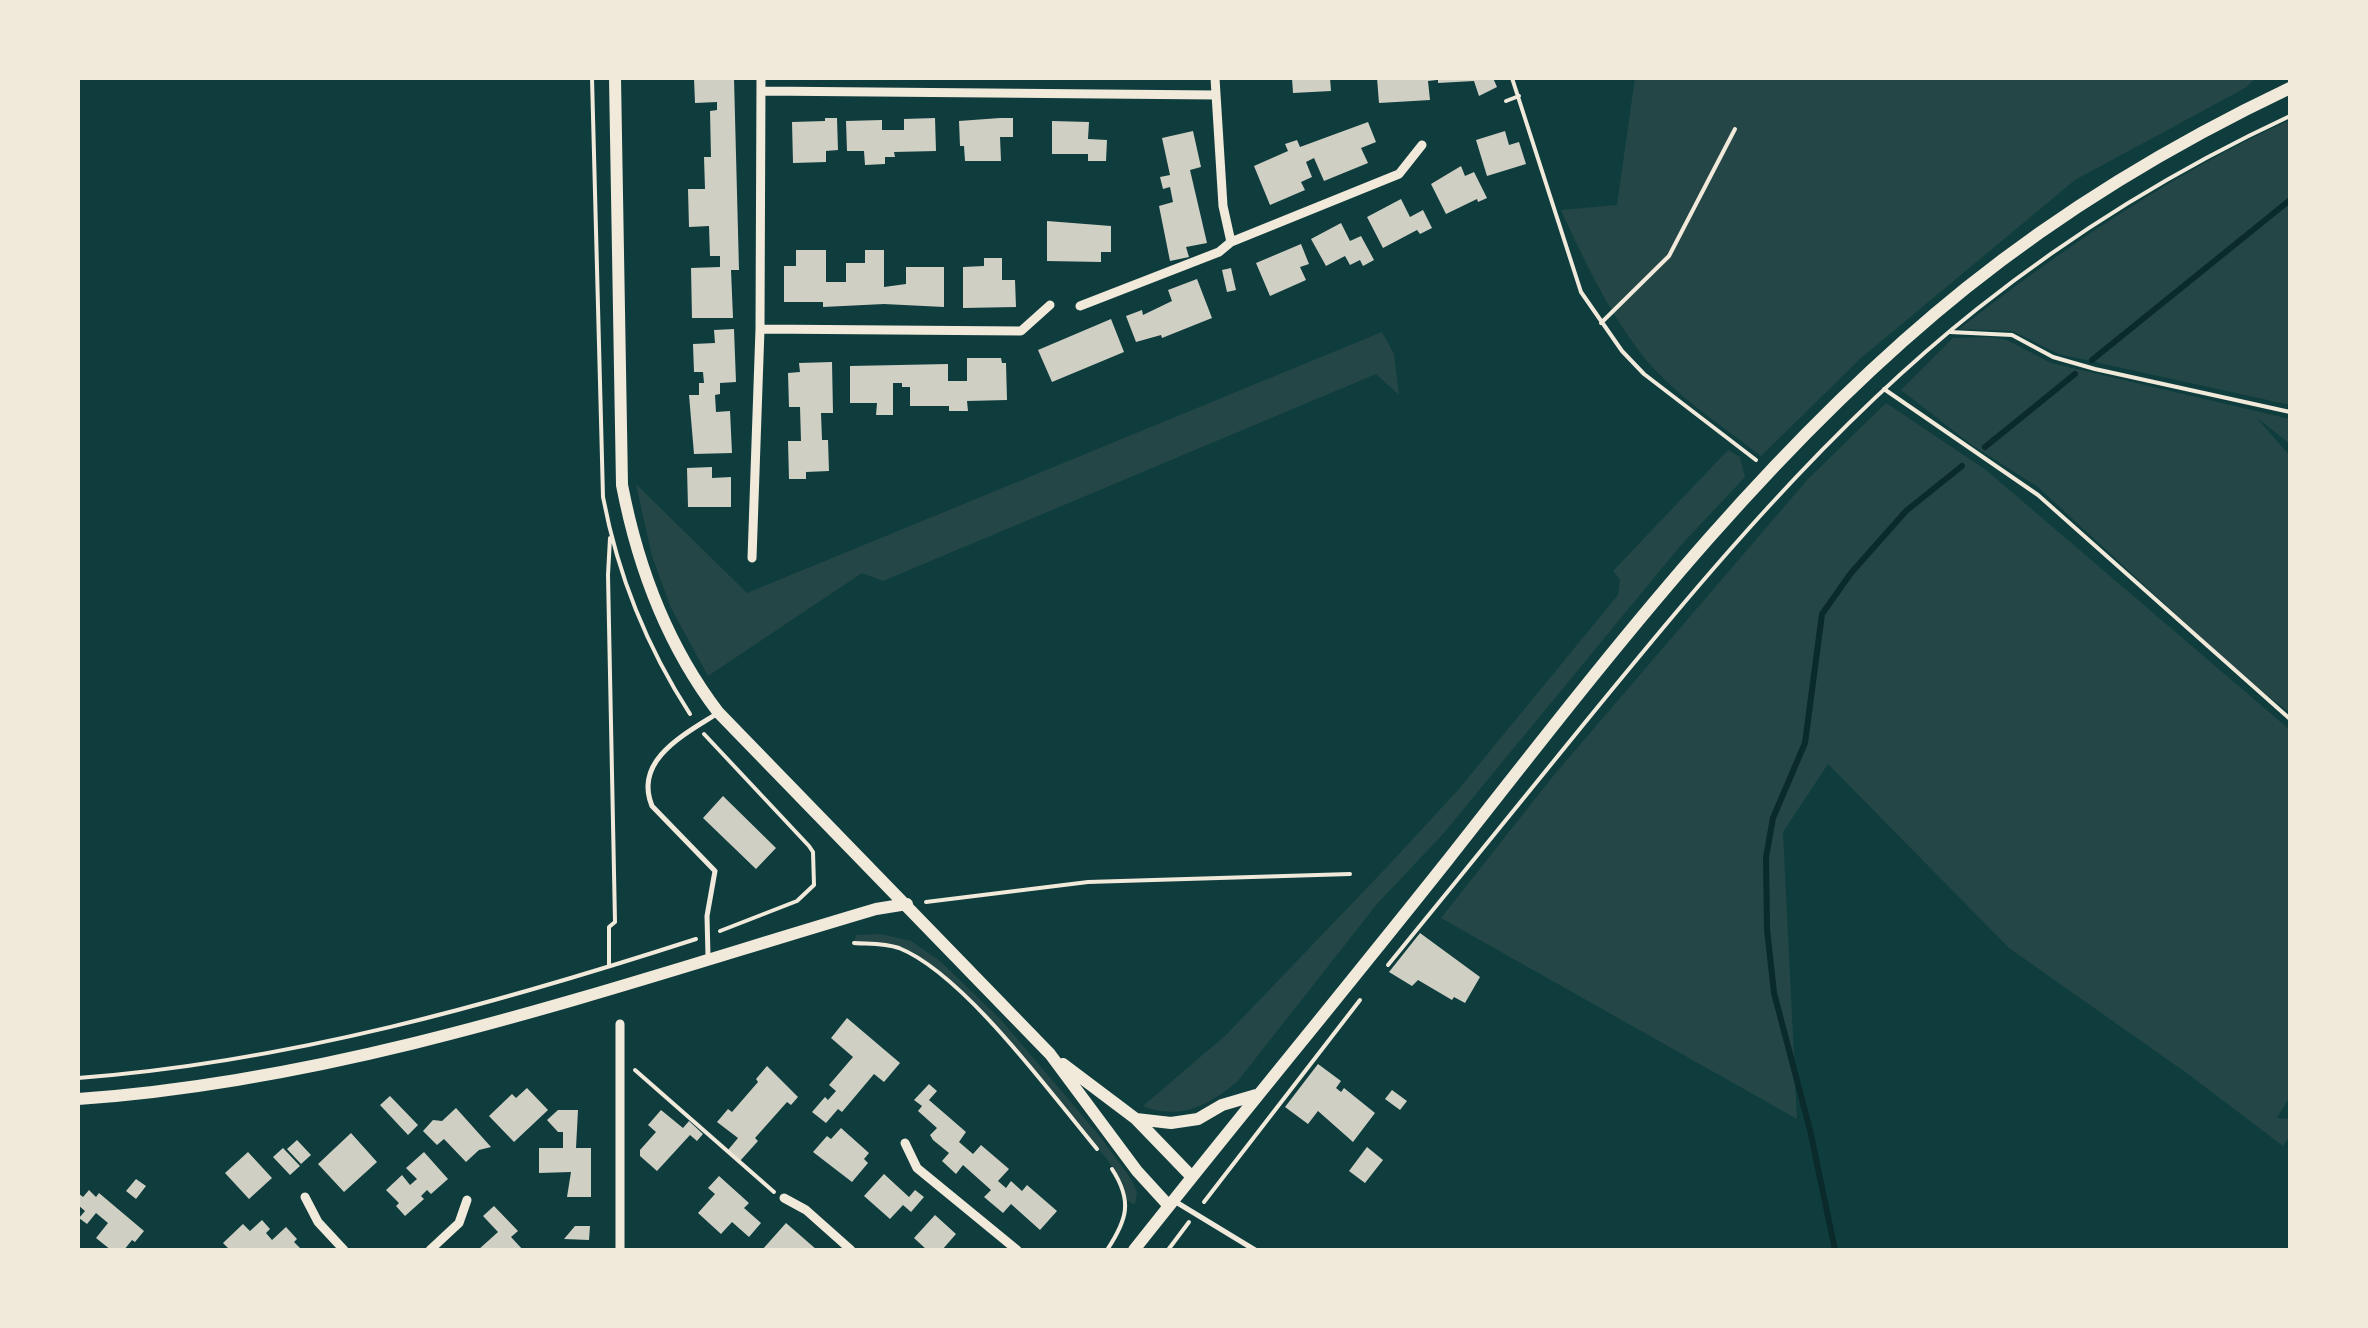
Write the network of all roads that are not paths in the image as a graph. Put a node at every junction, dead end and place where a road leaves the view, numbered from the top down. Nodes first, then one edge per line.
1 (615, 78) edge
2 (761, 78) edge
3 (1215, 78) edge
4 (2290, 88) edge
5 (761, 91) junction
6 (1216, 96) junction
7 (1422, 145) dead end
8 (1231, 242) junction
9 (1050, 305) dead end
10 (1080, 306) dead end
11 (760, 329) junction
12 (752, 558) dead end
13 (718, 712) junction
14 (908, 904) junction
15 (708, 959) junction
16 (620, 1024) dead end
17 (1050, 1054) junction
18 (1256, 1095) junction
19 (78, 1099) edge
20 (1136, 1119) junction
21 (905, 1143) dead end
22 (1192, 1177) junction
23 (305, 1197) dead end
24 (784, 1198) road end
25 (466, 1200) dead end
26 (1171, 1203) junction
27 (344, 1250) edge
28 (430, 1250) edge
29 (620, 1250) edge
30 (851, 1250) edge
31 (1017, 1250) edge
32 (1134, 1250) edge
33 (1255, 1250) edge

1 - 13 main road
2 - 5 street
3 - 6 street
4 - 18 main road
5 - 6 street
5 - 11 street
6 - 8 street
7 - 8 street
8 - 10 street
9 - 11 street
11 - 12 street
13 - 14 main road
13 - 15 lane
14 - 15 main road
14 - 17 main road
15 - 19 main road
16 - 29 street
17 - 20 main road
17 - 26 main road
18 - 20 main road
18 - 22 main road
20 - 22 main road
21 - 31 street
22 - 26 main road
23 - 27 street
24 - 30 street
25 - 28 street
26 - 32 main road
26 - 33 lane

